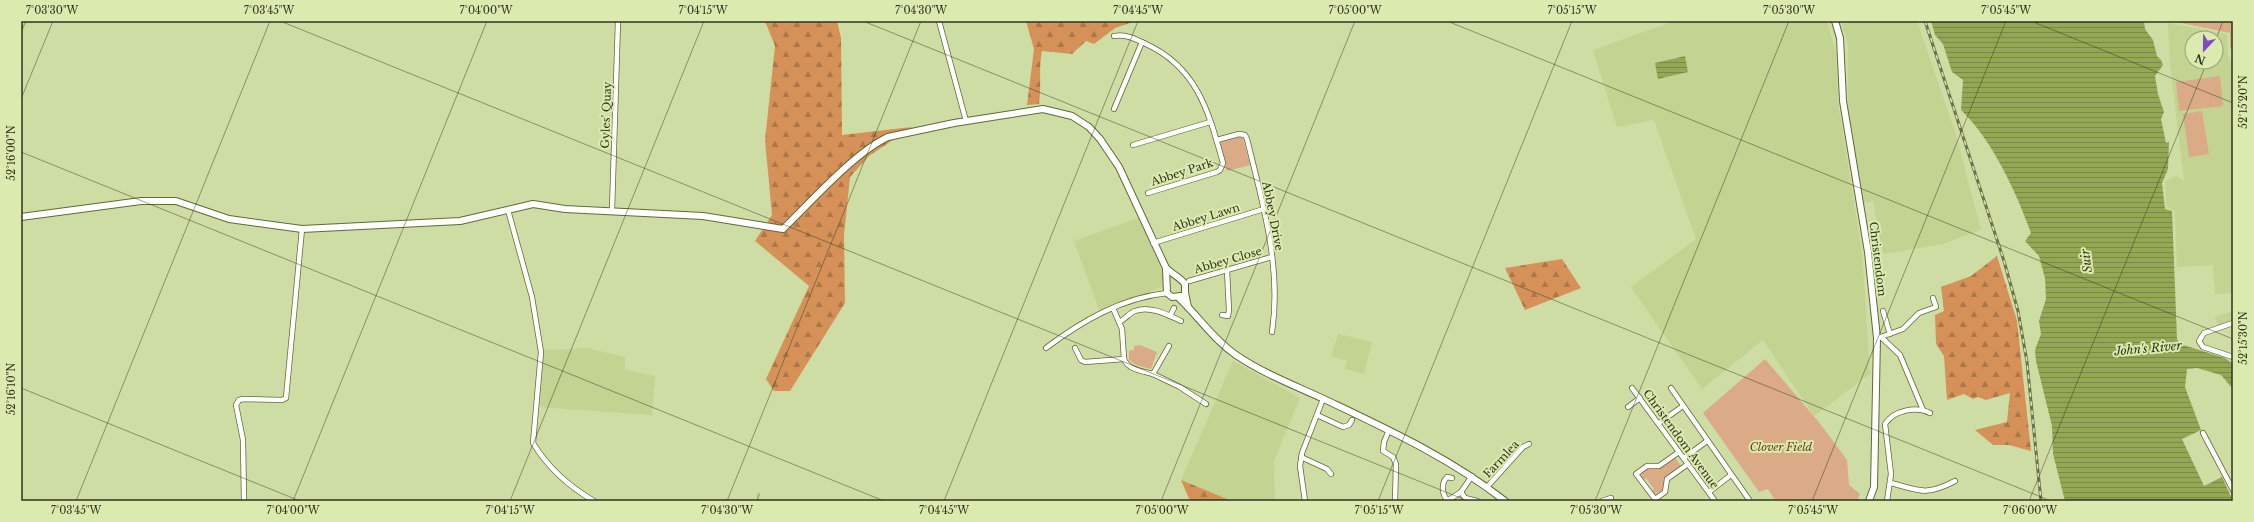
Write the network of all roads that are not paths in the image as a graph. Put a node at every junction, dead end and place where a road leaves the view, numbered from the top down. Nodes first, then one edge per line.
1 (618, 21) edge
2 (938, 21) edge
3 (1835, 21) edge
4 (1114, 36) dead end
5 (1142, 42) junction
6 (1114, 109) dead end
7 (966, 121) junction
8 (1210, 122) junction
9 (1216, 140) junction
10 (1133, 145) dead end
11 (1148, 194) dead end
12 (1264, 209) junction
13 (508, 210) junction
14 (612, 210) junction
15 (21, 217) edge
16 (302, 229) junction
17 (1153, 243) junction
18 (1272, 257) junction
19 (1166, 268) junction
20 (1227, 270) junction
21 (1175, 278) junction
22 (1189, 281) dead end
23 (1167, 288) junction
24 (1185, 293) junction
25 (1179, 298) junction
26 (1933, 298) dead end
27 (1188, 307) junction
28 (1113, 308) junction
29 (1174, 308) dead end
30 (1883, 311) dead end
31 (1222, 315) dead end
32 (1170, 316) junction
33 (1181, 321) dead end
34 (1119, 322) junction
35 (2233, 324) edge
36 (1272, 332) dead end
37 (1890, 334) junction
38 (1879, 338) junction
39 (1169, 346) dead end
40 (1046, 348) dead end
41 (1075, 348) dead end
42 (1124, 357) junction
43 (2233, 357) edge
44 (1153, 374) junction
45 (1632, 388) dead end
46 (1671, 388) dead end
47 (1640, 398) junction
48 (1323, 399) junction
49 (1206, 404) dead end
50 (1683, 406) junction
51 (1628, 407) dead end
52 (1923, 410) junction
53 (1930, 413) dead end
54 (1317, 415) junction
55 (1352, 420) dead end
56 (1659, 423) junction
57 (1389, 430) junction
58 (2203, 433) dead end
59 (1707, 441) junction
60 (1529, 444) dead end
61 (1679, 452) junction
62 (1301, 458) junction
63 (1684, 458) junction
64 (1688, 464) junction
65 (1330, 474) dead end
66 (1472, 476) junction
67 (1731, 476) junction
68 (1452, 478) dead end
69 (1955, 481) dead end
70 (1890, 483) junction
71 (1487, 487) junction
72 (2233, 490) edge
73 (1460, 492) junction
74 (1709, 492) junction
75 (1611, 498) dead end
76 (244, 501) edge
77 (594, 501) edge
78 (1305, 501) edge
79 (1394, 501) edge
80 (1447, 501) edge
81 (1477, 501) edge
82 (1505, 501) edge
83 (1602, 501) edge
84 (1715, 501) edge
85 (1750, 501) edge
86 (1869, 501) edge
87 (1887, 501) edge

1 - 14 street, Gyles' Quay
2 - 7 street
3 - 38 street, Christendom
4 - 5 street, Abbey Park
5 - 6 street
5 - 8 street, Abbey Park
7 - 14 street
7 - 17 street
8 - 9 street, Abbey Park
8 - 10 street
9 - 11 street, Abbey Park
9 - 12 street, Abbey Drive
12 - 17 street, Abbey Lawn
12 - 18 street, Abbey Drive
13 - 14 street
13 - 16 street
13 - 77 street
15 - 16 street
16 - 76 street
17 - 19 street
18 - 20 street, Abbey Close
18 - 36 street, Abbey Drive
19 - 21 street
19 - 23 street
20 - 22 street, Abbey Close
20 - 31 street
21 - 23 street
21 - 24 street
23 - 25 street
23 - 28 street
24 - 25 street
24 - 27 street
25 - 27 street
26 - 37 street
27 - 48 street
28 - 34 street
28 - 40 street
29 - 32 street
30 - 37 street
32 - 33 street
32 - 34 street
34 - 42 street
35 - 43 street
37 - 38 street
38 - 52 street
38 - 86 street, Christendom
39 - 44 street
41 - 42 street
42 - 44 street
44 - 49 street
45 - 47 street, Christendom Avenue
46 - 50 street
47 - 51 street
47 - 56 street, Christendom Avenue
48 - 54 street
48 - 57 street
50 - 56 street
50 - 59 street
52 - 53 street
52 - 70 street
54 - 55 street
54 - 62 street
56 - 61 street, Christendom Avenue
57 - 66 street
57 - 79 street
58 - 72 street
59 - 63 street
59 - 67 street
60 - 71 street, Farmlea
61 - 63 street, Christendom Avenue
61 - 64 street
62 - 65 street
62 - 78 street
63 - 64 street, Christendom Avenue
64 - 74 street, Christendom Avenue
66 - 71 street
66 - 73 street
67 - 74 street
67 - 85 street
68 - 80 street
69 - 70 street
70 - 87 street
71 - 82 street
73 - 80 street
73 - 81 street
74 - 84 street, Christendom Avenue
75 - 83 street

